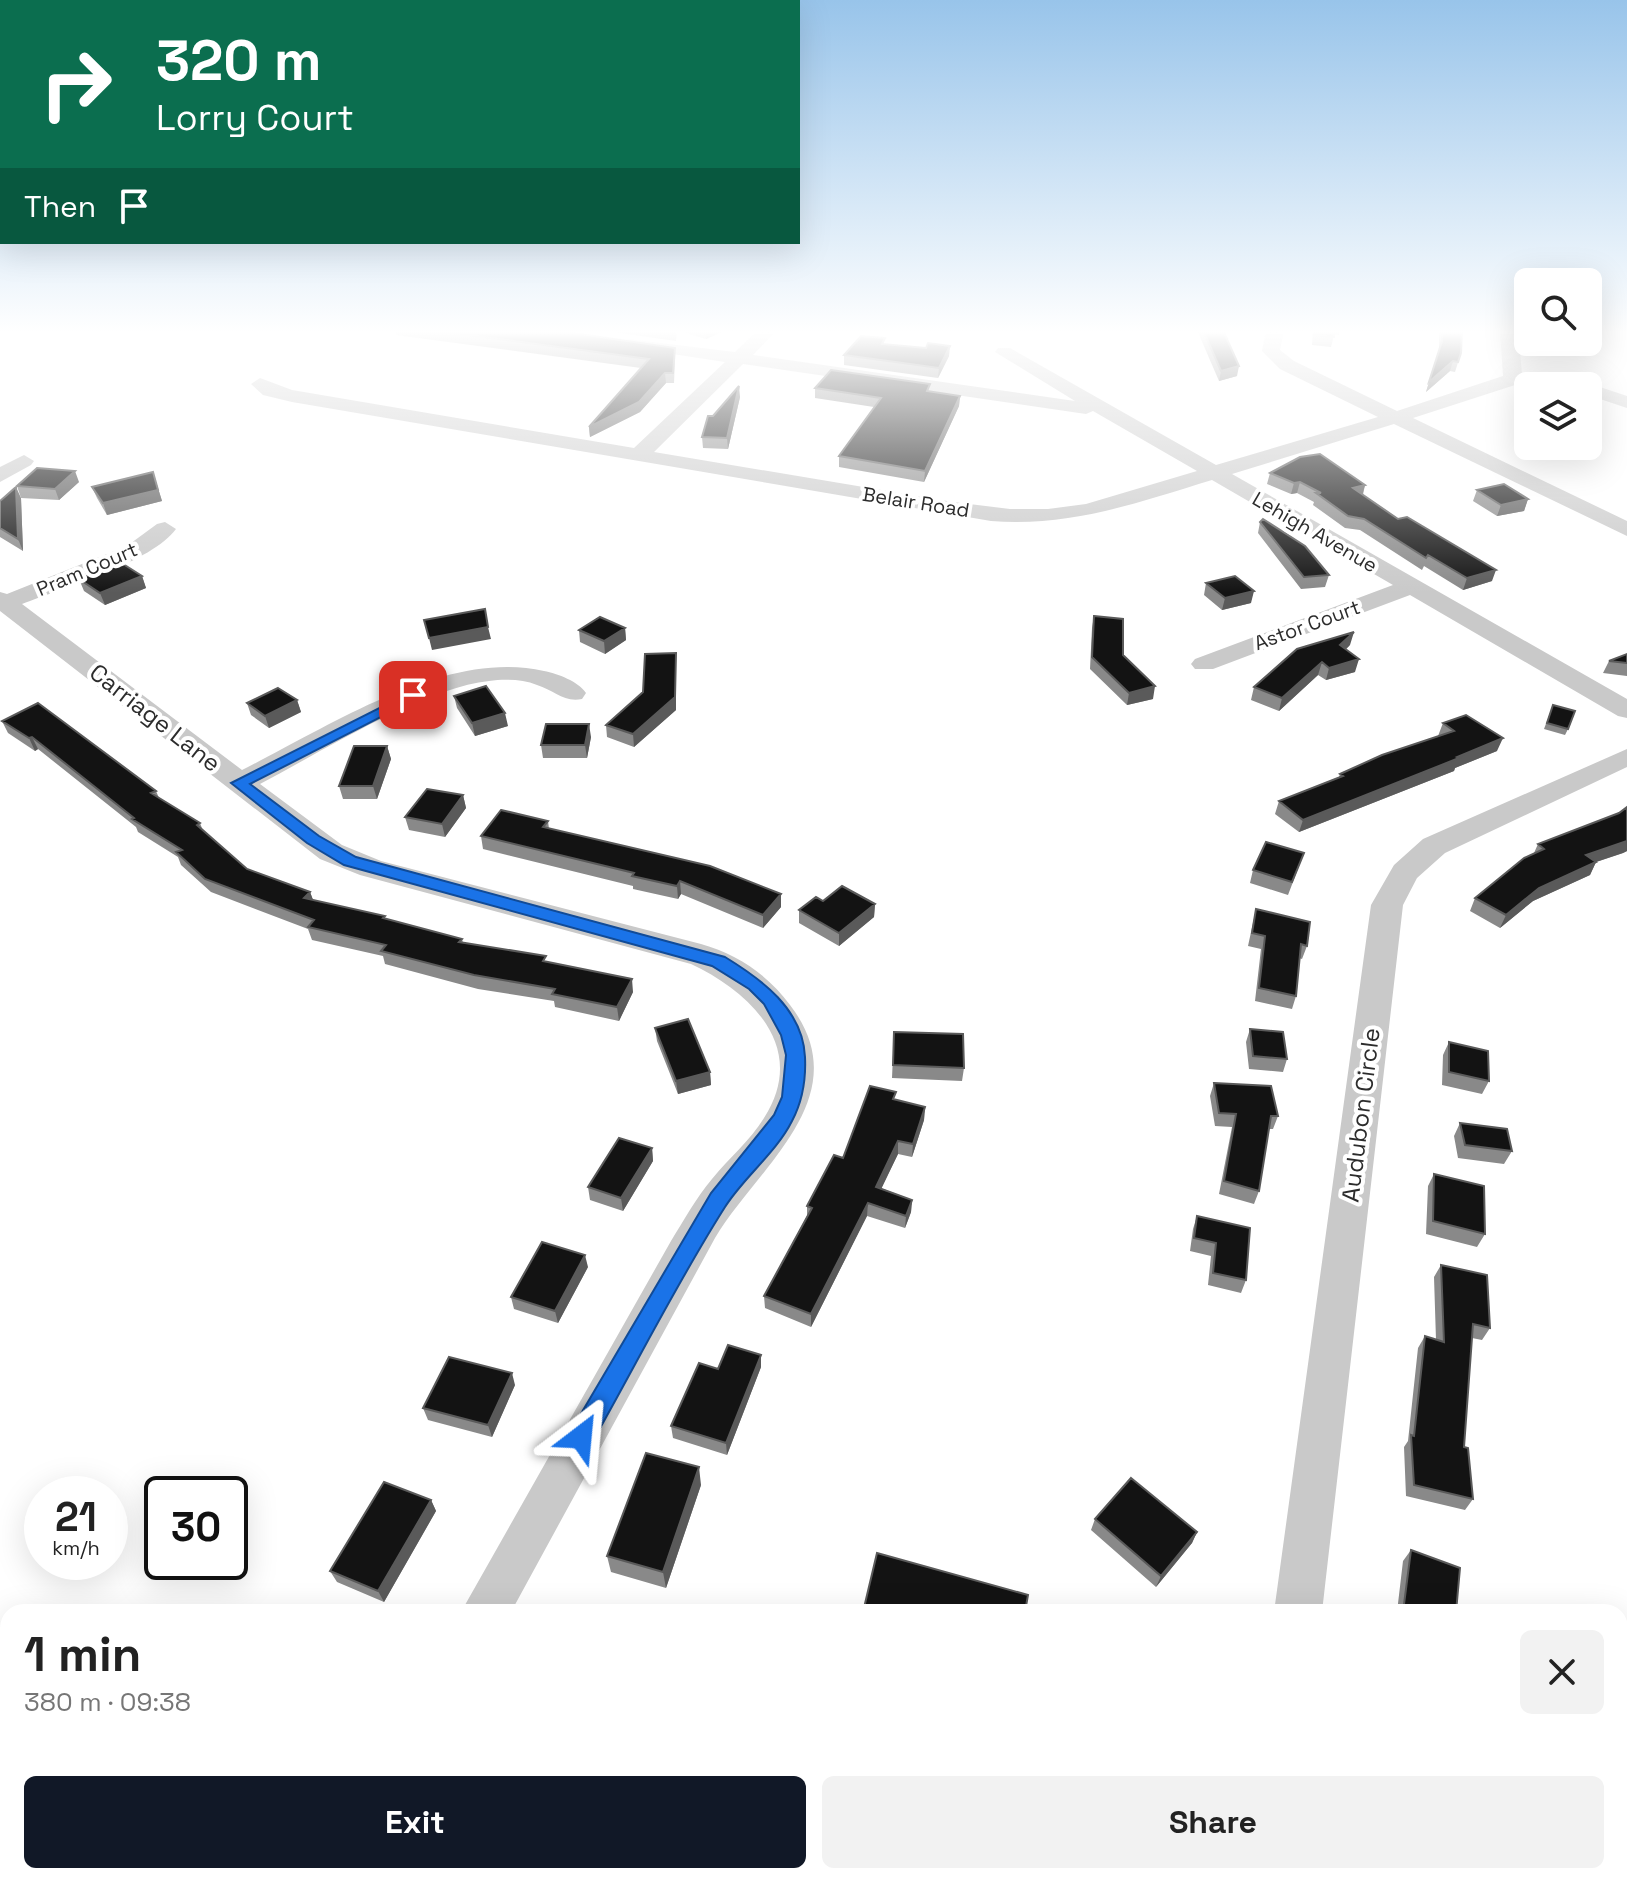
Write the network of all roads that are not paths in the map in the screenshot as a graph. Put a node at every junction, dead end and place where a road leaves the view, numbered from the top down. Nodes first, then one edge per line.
1 (418, 418) edge
2 (678, 418) edge
3 (1117, 418) edge
4 (1397, 418) joint
5 (638, 456) junction
6 (24, 461) dead end
7 (1211, 472) junction
8 (0, 476) edge
9 (165, 529) dead end
10 (1627, 529) edge
11 (1411, 587) junction
12 (2, 601) edge
13 (1204, 664) dead end
14 (573, 693) dead end
15 (1627, 710) edge
16 (1627, 757) edge
17 (239, 783) junction
18 (489, 1604) edge
19 (1299, 1604) edge

1 - 5 street, Belair Road
2 - 5 street
3 - 7 street, Lehigh Avenue
4 - 7 street, Belair Road
4 - 10 street
5 - 7 street, Belair Road
6 - 8 street
7 - 11 street, Lehigh Avenue
9 - 12 street, Pram Court
11 - 13 street, Astor Court
11 - 15 street, Lehigh Avenue
12 - 17 street, Carriage Lane
14 - 17 street
16 - 19 street, Audubon Circle
17 - 18 street, Carriage Lane

